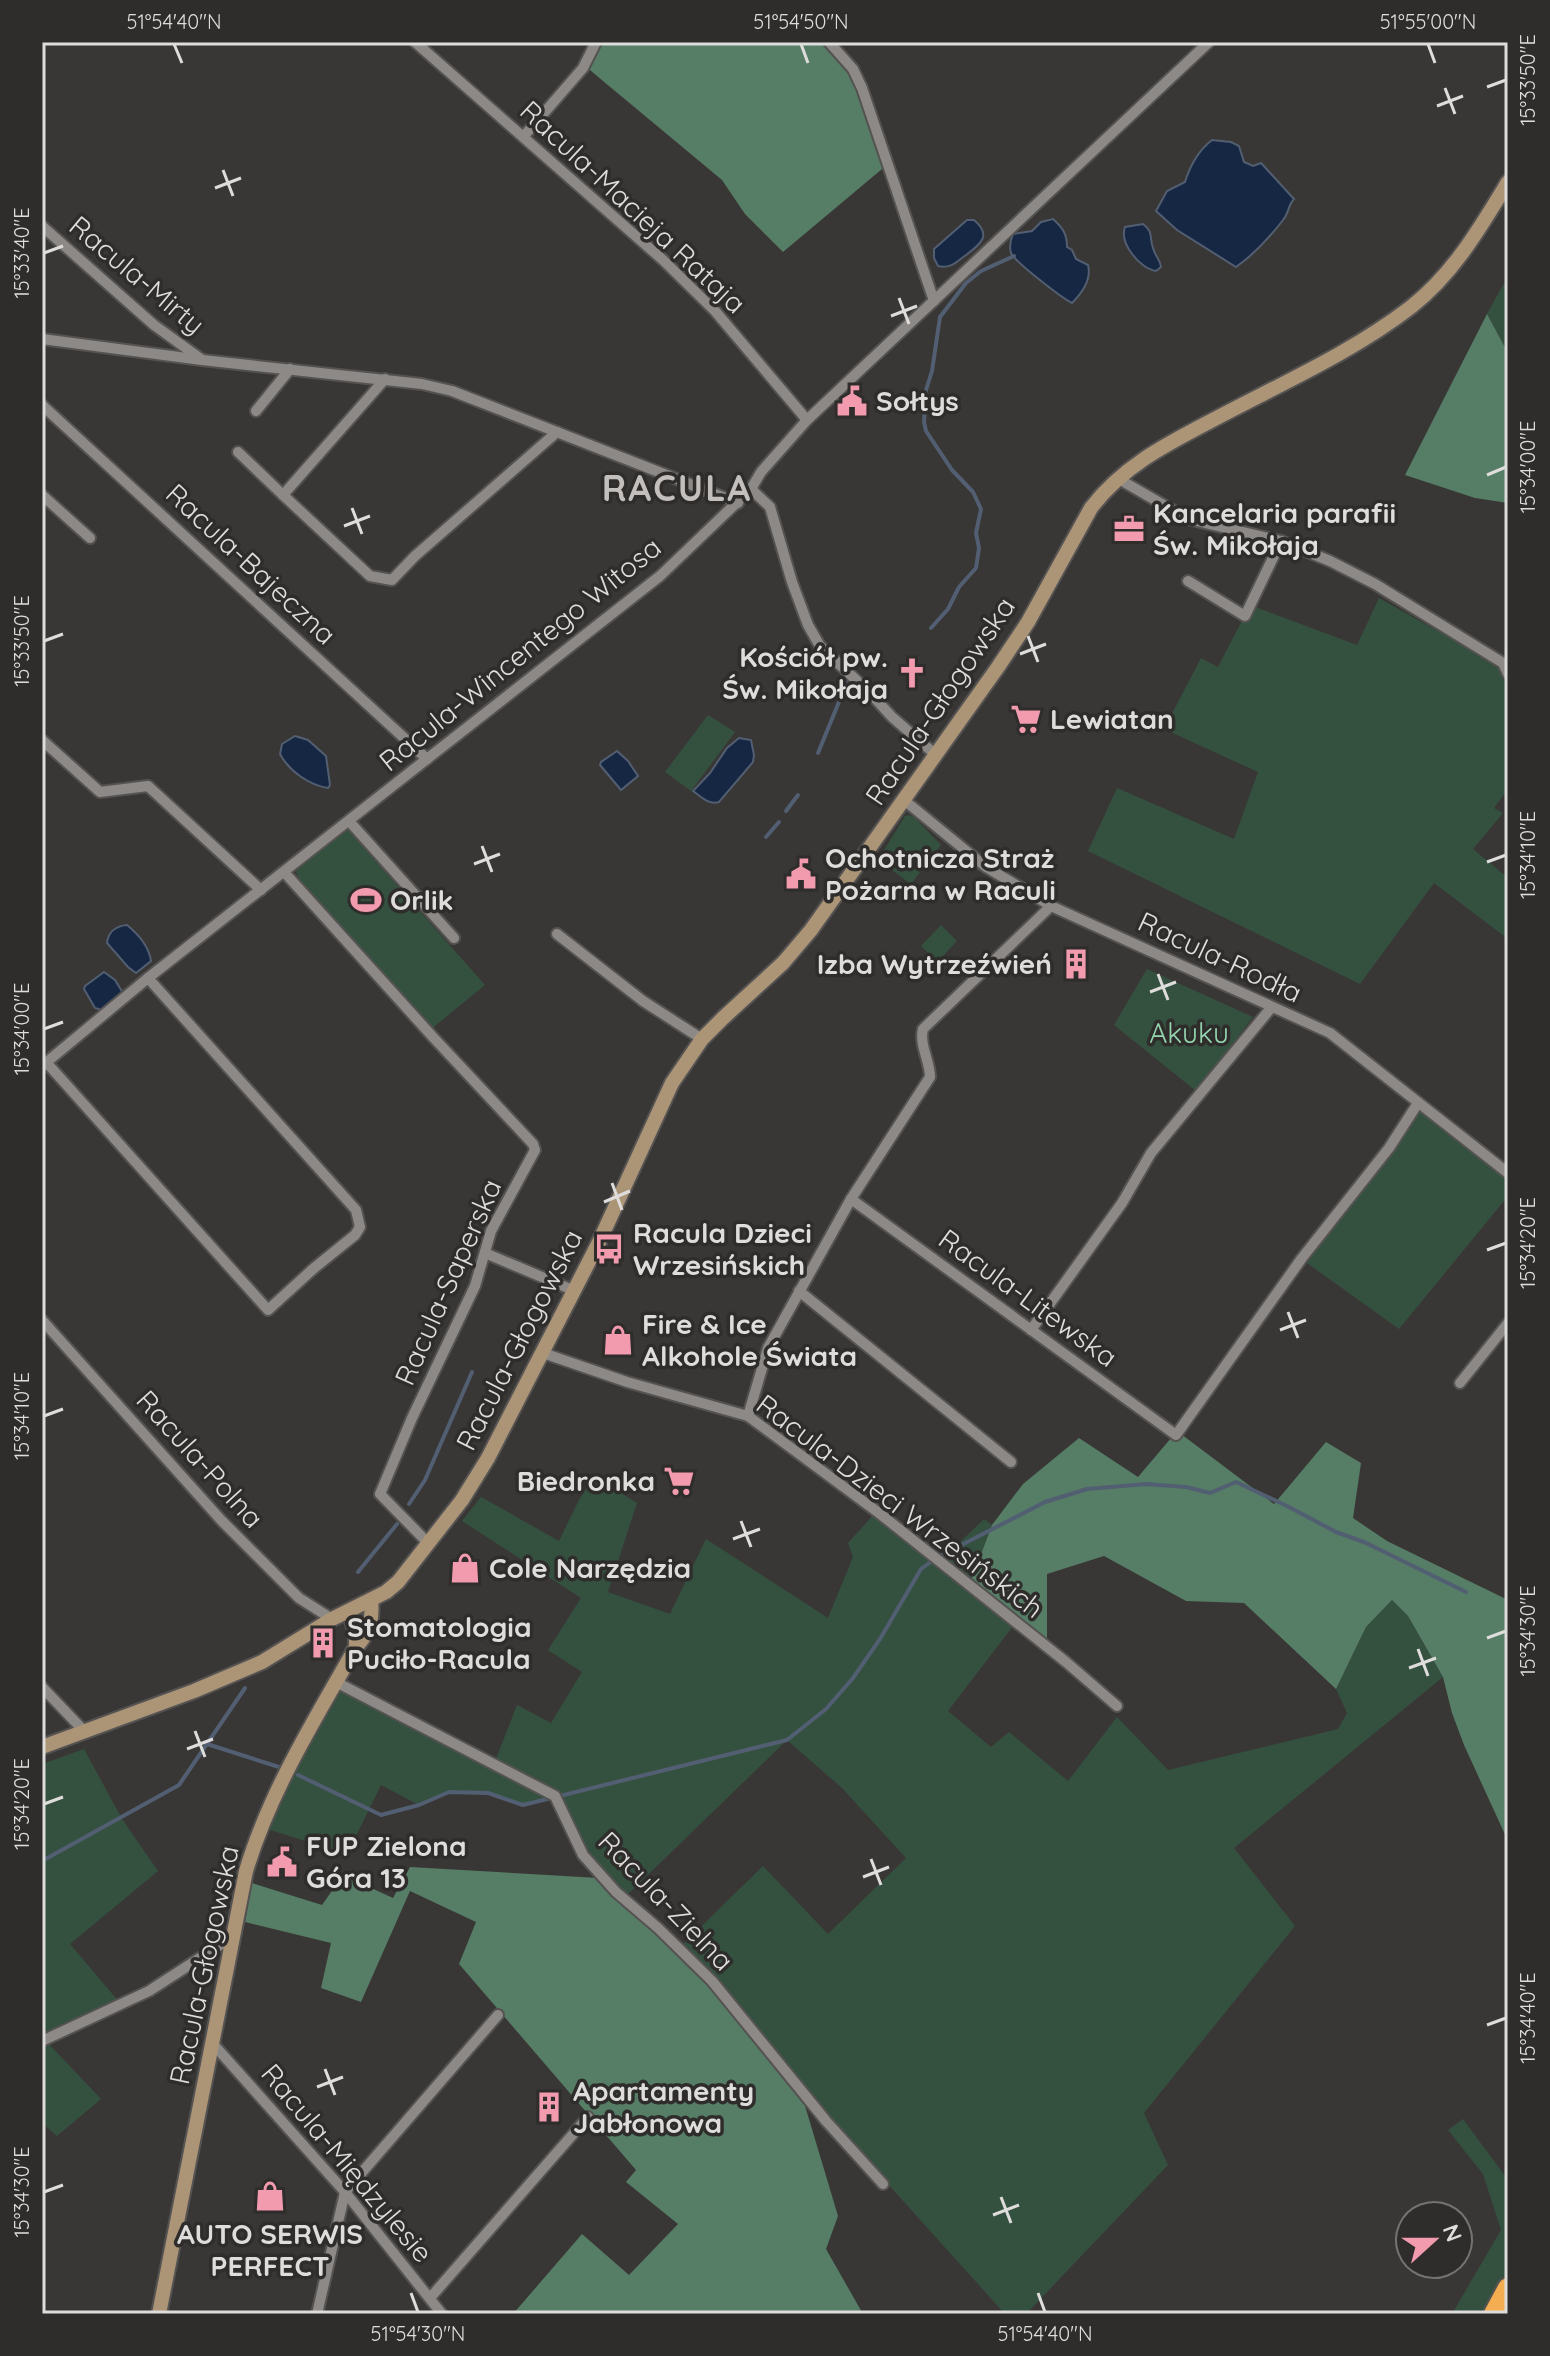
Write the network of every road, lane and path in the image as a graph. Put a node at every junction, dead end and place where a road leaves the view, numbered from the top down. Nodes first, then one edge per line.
1 (415, 42) edge
2 (596, 42) edge
3 (829, 42) edge
4 (1209, 42) edge
5 (524, 136) junction
6 (1508, 182) edge
7 (42, 226) edge
8 (934, 301) junction
9 (42, 339) edge
10 (202, 360) junction
11 (290, 369) junction
12 (385, 379) junction
13 (42, 405) edge
14 (256, 411) dead end
15 (807, 420) junction
16 (557, 432) junction
17 (238, 452) dead end
18 (1117, 478) junction
19 (751, 489) junction
20 (42, 495) edge
21 (283, 495) junction
22 (738, 503) junction
23 (90, 538) dead end
24 (1281, 541) junction
25 (1188, 581) dead end
26 (1506, 663) edge
27 (1508, 674) edge
28 (42, 740) edge
29 (936, 755) junction
30 (427, 759) junction
31 (904, 800) junction
32 (349, 821) junction
33 (284, 872) junction
34 (261, 890) junction
35 (1051, 906) junction
36 (557, 934) dead end
37 (454, 938) dead end
38 (148, 978) junction
39 (1271, 1008) junction
40 (702, 1039) junction
41 (44, 1064) edge
42 (1418, 1103) junction
43 (1508, 1173) edge
44 (851, 1199) junction
45 (485, 1253) junction
46 (575, 1291) junction
47 (799, 1291) junction
48 (42, 1320) edge
49 (1508, 1323) edge
50 (1031, 1330) junction
51 (543, 1353) junction
52 (1460, 1383) dead end
53 (748, 1416) junction
54 (1011, 1462) dead end
55 (429, 1544) junction
56 (371, 1600) junction
57 (349, 1611) junction
58 (332, 1619) junction
59 (356, 1647) junction
60 (336, 1682) junction
61 (42, 1687) edge
62 (1117, 1706) dead end
63 (85, 1732) junction
64 (42, 1747) edge
65 (234, 1936) junction
66 (498, 2015) dead end
67 (42, 2041) edge
68 (214, 2045) junction
69 (588, 2117) dead end
70 (883, 2184) dead end
71 (345, 2192) junction
72 (1508, 2288) edge
73 (430, 2298) junction
74 (159, 2314) edge
75 (317, 2314) edge
76 (442, 2314) edge
77 (1494, 2314) edge

1 - 5 street, Racula-Macieja Rataja
2 - 5 street
3 - 8 street
4 - 8 street, Racula-Wincentego Witosa
5 - 15 street, Racula-Macieja Rataja
6 - 18 street, Racula-Głogowska
7 - 10 street, Racula-Mirty
8 - 15 street, Racula-Wincentego Witosa
9 - 10 street
10 - 11 street
11 - 12 street
11 - 14 street
12 - 16 street
12 - 21 street
13 - 30 street, Racula-Bajeczna
15 - 19 street, Racula-Wincentego Witosa
16 - 21 street
16 - 22 street
17 - 21 street
18 - 24 street
18 - 29 street, Racula-Głogowska
19 - 22 street, Racula-Wincentego Witosa
19 - 29 street
20 - 23 street
22 - 30 street, Racula-Wincentego Witosa
24 - 25 street
24 - 26 street
26 - 27 street
28 - 34 street
29 - 31 street, Racula-Głogowska
30 - 32 street, Racula-Wincentego Witosa
31 - 35 street, Racula-Rodła
31 - 40 street, Racula-Głogowska
32 - 33 street, Racula-Wincentego Witosa
32 - 37 street
33 - 34 street, Racula-Wincentego Witosa
33 - 45 street, Racula-Saperska
34 - 38 street, Racula-Wincentego Witosa
35 - 39 street, Racula-Rodła
35 - 44 street
36 - 40 street
38 - 41 street, Racula-Wincentego Witosa
38 - 41 street, Racula-Wincentego Witosa
39 - 42 street, Racula-Rodła
39 - 50 street
40 - 46 street, Racula-Głogowska
42 - 43 street, Racula-Rodła
42 - 50 street, Racula-Litewska
44 - 47 street
44 - 50 street, Racula-Litewska
45 - 46 street
45 - 55 street, Racula-Saperska
46 - 51 street, Racula-Głogowska
47 - 53 street
47 - 54 street
48 - 58 street, Racula-Polna
49 - 52 street
51 - 53 street, Racula-Dzieci Wrzesińskich
51 - 55 street, Racula-Głogowska
53 - 62 street, Racula-Dzieci Wrzesińskich
55 - 56 street, Racula-Głogowska
56 - 57 street, Racula-Głogowska
56 - 59 street, Racula-Głogowska
57 - 58 street, Racula-Głogowska
57 - 59 street
58 - 63 street, Racula-Głogowska
59 - 60 street, Racula-Głogowska
60 - 65 street, Racula-Głogowska
60 - 70 street, Racula-Zielna
61 - 63 street
63 - 64 street, Racula-Głogowska
65 - 67 street
65 - 68 street, Racula-Głogowska
66 - 71 street
68 - 71 street, Racula-Międzylesie
68 - 74 street, Racula-Głogowska
69 - 73 street
71 - 73 street, Racula-Międzylesie
71 - 75 street
72 - 77 highway
73 - 76 street, Racula-Międzylesie

